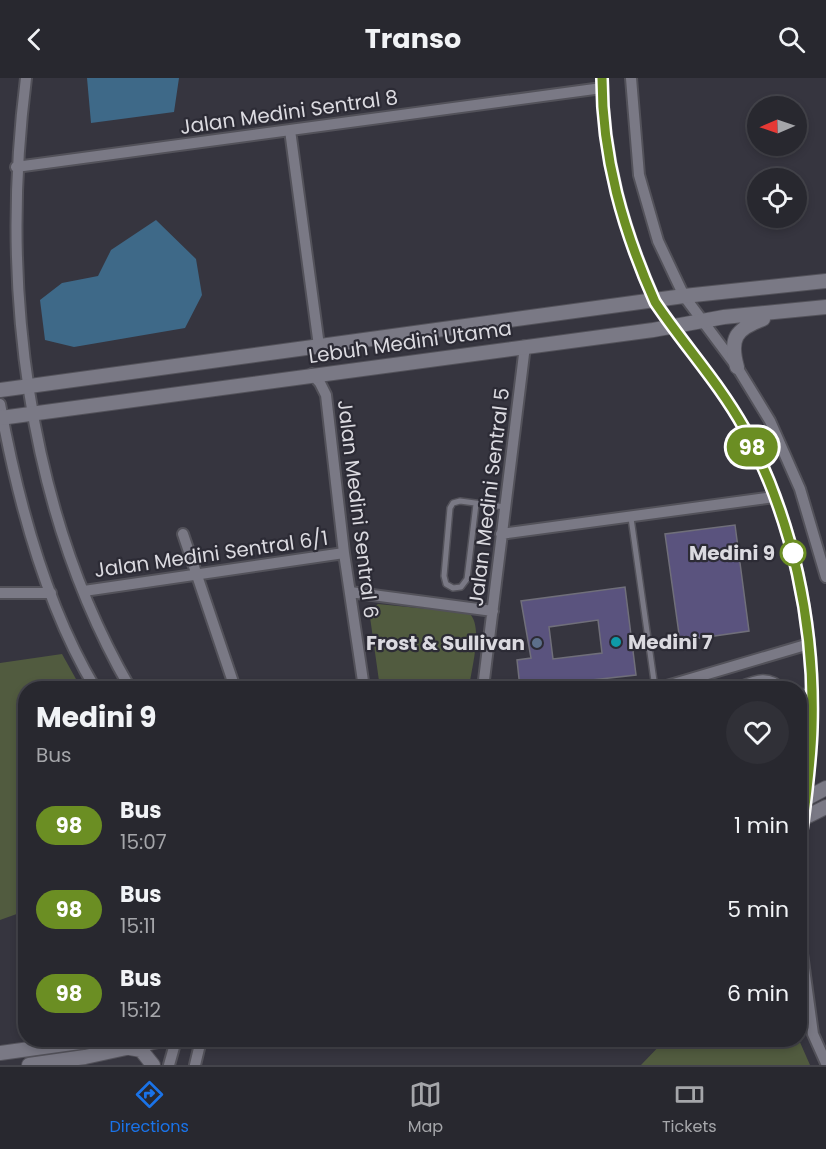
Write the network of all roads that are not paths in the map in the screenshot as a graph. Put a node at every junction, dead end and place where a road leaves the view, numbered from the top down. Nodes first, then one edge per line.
1 (26, 78) edge
2 (631, 78) edge
3 (602, 83) edge
4 (290, 130) junction
5 (16, 167) junction
6 (826, 280) edge
7 (684, 296) junction
8 (655, 302) junction
9 (826, 307) edge
10 (781, 311) junction
11 (700, 321) junction
12 (672, 327) junction
13 (319, 346) junction
14 (525, 346) junction
15 (736, 368) junction
16 (312, 374) junction
17 (24, 386) junction
18 (0, 390) edge
19 (1, 413) edge
20 (29, 414) junction
21 (774, 496) junction
22 (476, 504) junction
23 (505, 507) junction
24 (631, 518) junction
25 (183, 534) dead end
26 (501, 534) junction
27 (344, 553) junction
28 (195, 573) junction
29 (826, 577) edge
30 (84, 591) junction
31 (350, 592) junction
32 (0, 593) edge
33 (51, 593) junction
34 (493, 611) junction
35 (809, 644) junction
36 (91, 681) edge
37 (126, 681) edge
38 (233, 681) edge
39 (363, 681) edge
40 (484, 681) edge
41 (654, 681) edge
42 (684, 681) edge
43 (748, 681) edge
44 (776, 681) edge
45 (807, 691) edge
46 (812, 691) junction
47 (807, 764) edge
48 (826, 789) edge
49 (807, 798) edge
50 (826, 807) edge
51 (807, 817) edge
52 (807, 990) edge
53 (43, 1047) edge
54 (133, 1047) edge
55 (174, 1047) edge
56 (199, 1047) edge
57 (129, 1048) junction
58 (0, 1053) edge
59 (83, 1061) edge
60 (826, 1063) edge
61 (29, 1065) edge
62 (153, 1065) edge
63 (169, 1065) edge
64 (195, 1065) edge

1 - 5 street
2 - 7 street
3 - 4 street, Jalan Medini Sentral 8
3 - 8 street
4 - 5 street, Jalan Medini Sentral 8
4 - 13 street
5 - 17 street
6 - 7 main road, Lebuh Medini Utama
7 - 8 main road, Lebuh Medini Utama
7 - 11 street
8 - 12 street
8 - 13 main road, Lebuh Medini Utama
9 - 10 main road, Lebuh Medini Utama
10 - 11 main road, Lebuh Medini Utama
10 - 15 main road
11 - 12 main road, Lebuh Medini Utama
11 - 15 street
12 - 14 main road, Lebuh Medini Utama
12 - 21 street
13 - 17 main road, Lebuh Medini Utama
14 - 16 main road, Lebuh Medini Utama
14 - 23 street, Jalan Medini Sentral 5
15 - 29 street
16 - 20 main road, Lebuh Medini Utama
16 - 27 street, Jalan Medini Sentral 6
17 - 18 main road, Lebuh Medini Utama
17 - 20 street
19 - 20 main road, Lebuh Medini Utama
19 - 33 street
20 - 30 street
21 - 24 street
21 - 35 street
22 - 22 lane
22 - 23 lane
23 - 26 street, Jalan Medini Sentral 5
24 - 26 street
24 - 41 lane
25 - 28 street
26 - 34 street, Jalan Medini Sentral 5
27 - 28 street, Jalan Medini Sentral 6/1
27 - 31 street, Jalan Medini Sentral 6
28 - 30 street, Jalan Medini Sentral 6/1
28 - 38 street
30 - 37 street
31 - 34 street
31 - 39 street, Jalan Medini Sentral 6
32 - 33 street
33 - 36 street
34 - 40 street, Jalan Medini Sentral 5
35 - 42 street
35 - 46 street
43 - 44 lane
45 - 46 lane
46 - 47 street
48 - 49 main road
50 - 51 main road
52 - 60 street
53 - 58 main road
54 - 57 main road
55 - 63 street
56 - 64 street
57 - 59 main road
57 - 62 main road
59 - 61 main road

